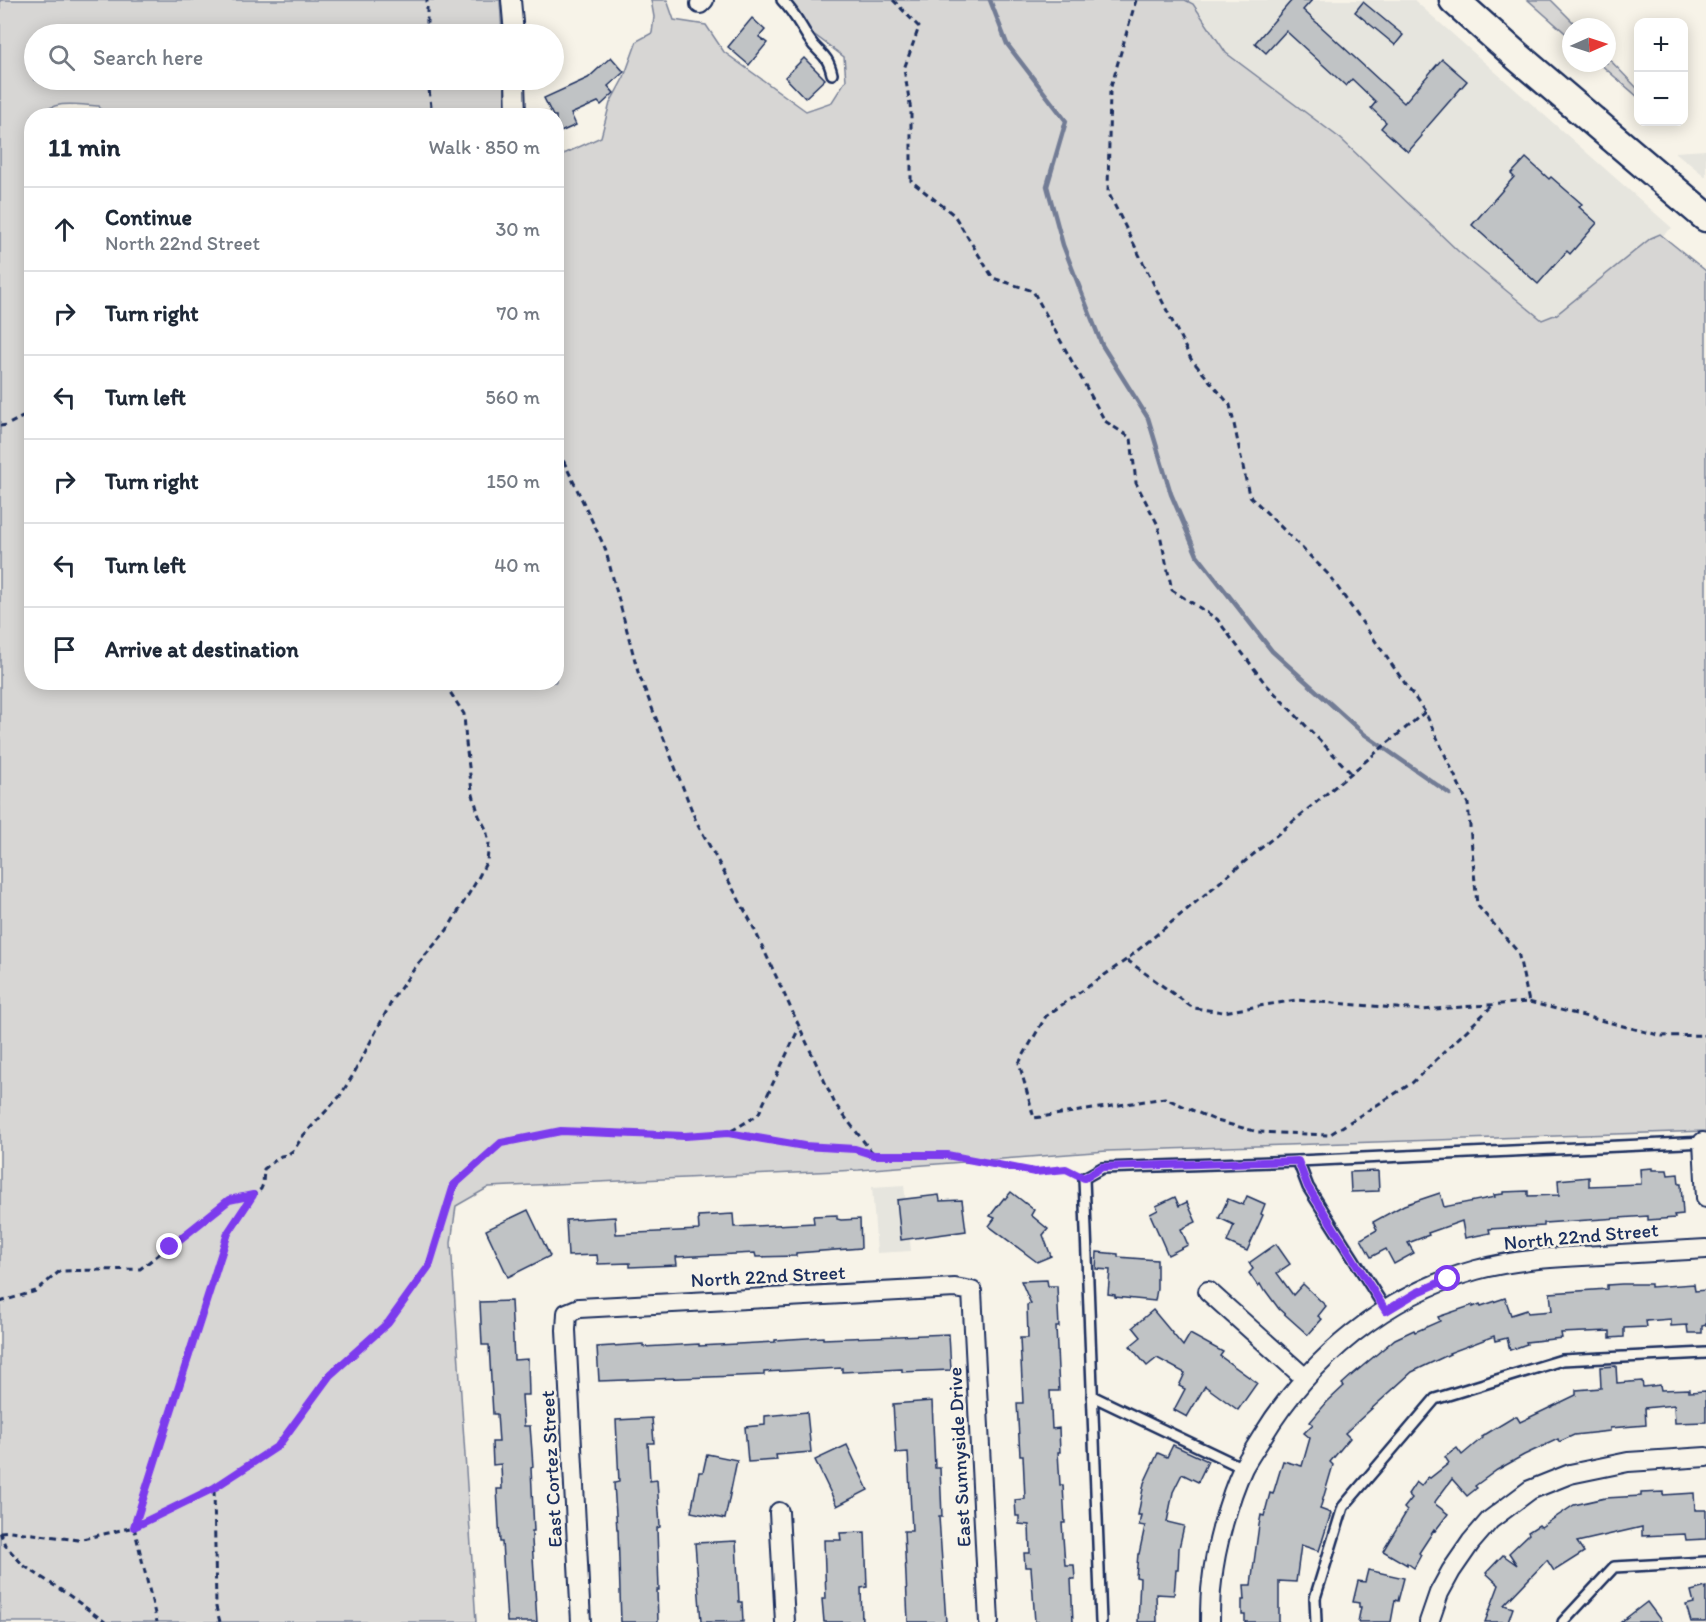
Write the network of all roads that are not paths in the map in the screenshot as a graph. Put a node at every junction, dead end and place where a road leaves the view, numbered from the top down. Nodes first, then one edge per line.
1 (511, 0) edge
2 (782, 0) edge
3 (1454, 0) edge
4 (513, 24) edge
5 (832, 74) dead end
6 (515, 90) edge
7 (516, 108) edge
8 (1706, 217) edge
9 (1704, 1142) edge
10 (1298, 1161) junction
11 (1706, 1198) edge
12 (1706, 1250) edge
13 (972, 1291) joint
14 (1208, 1291) dead end
15 (1386, 1311) junction
16 (567, 1313) joint
17 (1706, 1353) edge
18 (1305, 1378) junction
19 (1092, 1396) junction
20 (1706, 1457) edge
21 (1244, 1468) junction
22 (779, 1512) dead end
23 (1706, 1562) edge
24 (580, 1622) edge
25 (785, 1622) edge
26 (989, 1622) edge
27 (1101, 1622) edge
28 (1210, 1622) edge
29 (1316, 1622) edge
30 (1429, 1622) edge
31 (1563, 1622) edge

1 - 4 street
2 - 5 lane
3 - 8 main road
6 - 7 street
9 - 10 lane
9 - 11 street
10 - 15 lane
10 - 19 lane
12 - 15 street, North 22nd Street
13 - 16 street, North 22nd Street
13 - 26 street, East Sunnyside Drive
14 - 18 street
15 - 18 street, North 22nd Street
16 - 24 street, East Cortez Street
17 - 29 lane
18 - 21 street, North 22nd Street
19 - 21 lane
19 - 27 lane
20 - 30 street
21 - 28 street, North 22nd Street
22 - 25 street
23 - 31 lane

